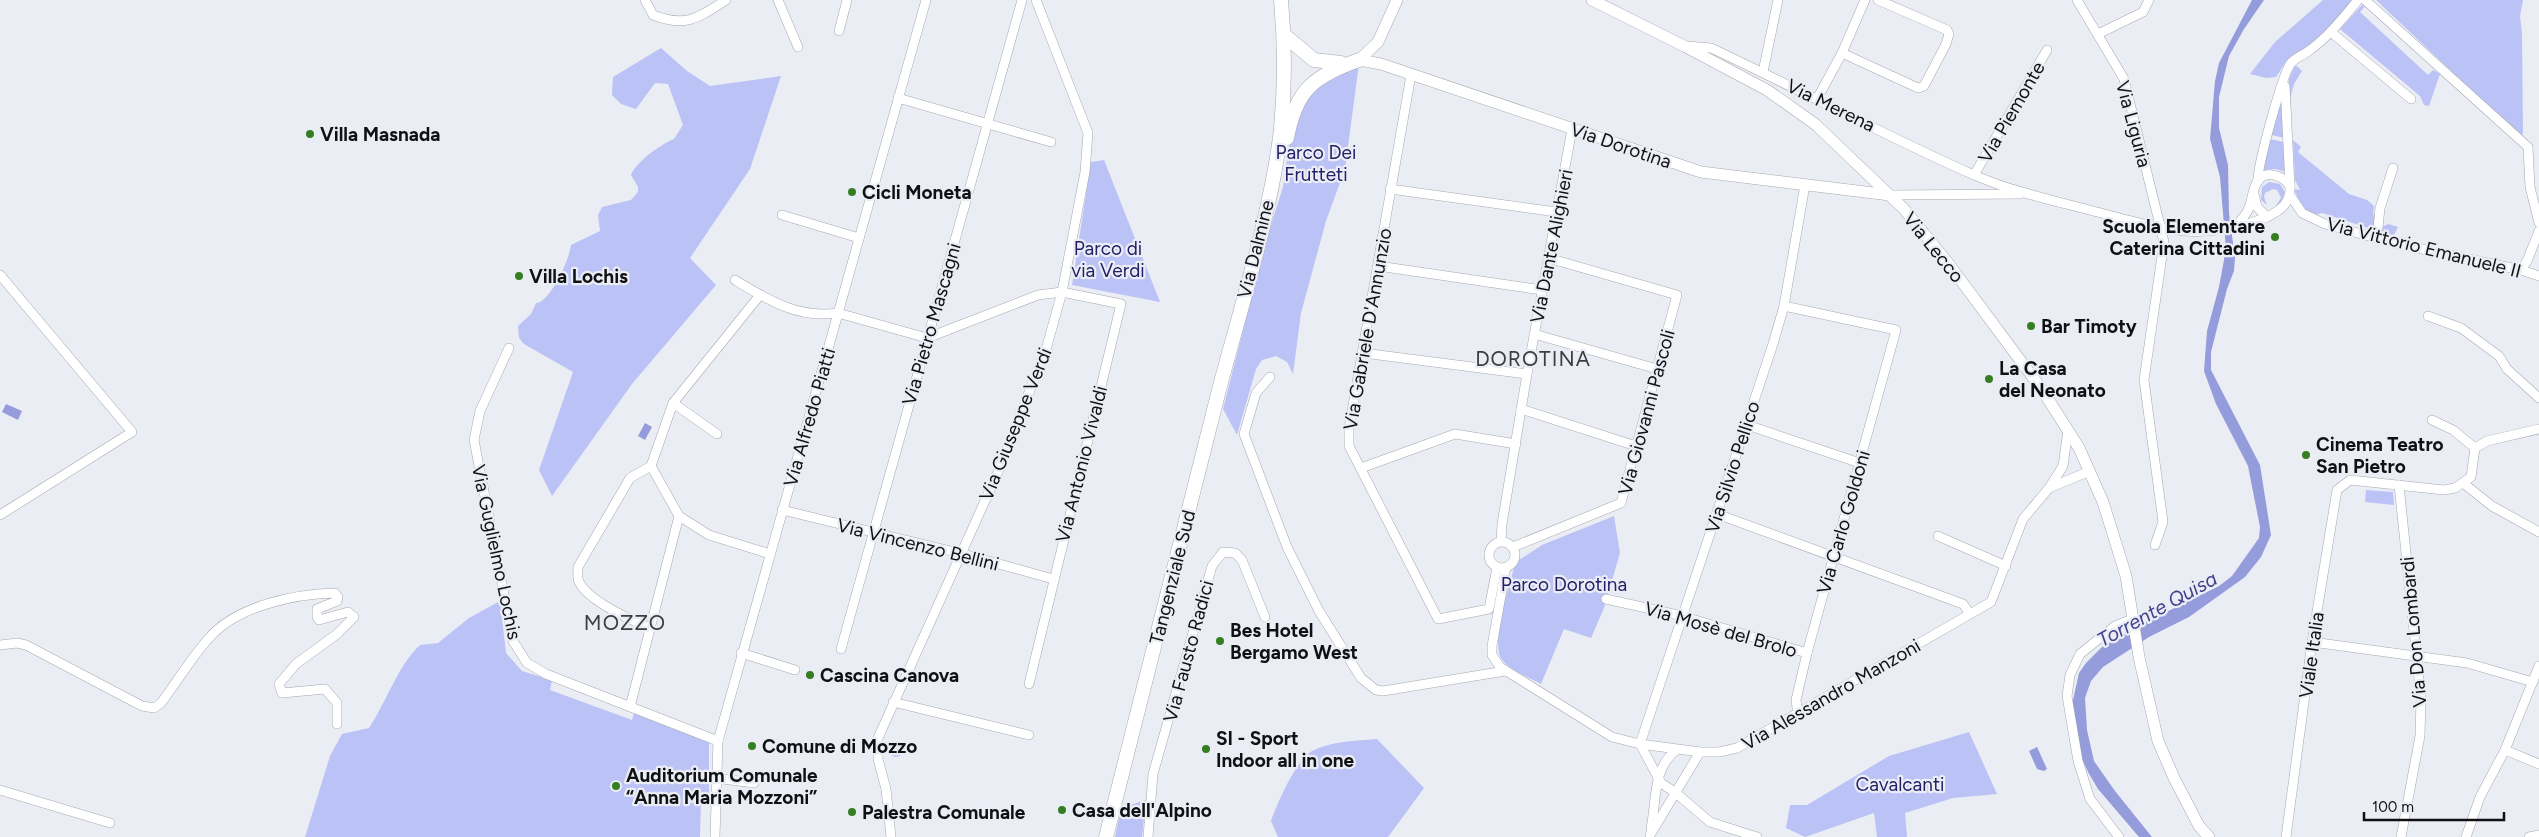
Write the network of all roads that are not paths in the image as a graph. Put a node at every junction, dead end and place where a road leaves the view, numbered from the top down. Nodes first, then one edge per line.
1 (645, 0) edge
2 (726, 0) edge
3 (778, 0) edge
4 (847, 0) edge
5 (926, 0) edge
6 (1022, 0) edge
7 (1036, 0) edge
8 (1281, 0) edge
9 (1397, 0) edge
10 (1592, 0) edge
11 (1778, 0) edge
12 (1865, 0) edge
13 (1878, 0) edge
14 (2077, 0) edge
15 (2149, 0) edge
16 (2358, 0) edge
17 (2365, 0) edge
18 (838, 31) dead end
19 (2331, 32) junction
20 (2098, 34) junction
21 (1284, 35) junction
22 (1684, 46) junction
23 (798, 47) dead end
24 (2047, 50) dead end
25 (1842, 53) junction
26 (1359, 60) junction
27 (1763, 72) junction
28 (1411, 75) junction
29 (2284, 80) junction
30 (898, 98) junction
31 (1817, 99) junction
32 (2410, 99) dead end
33 (988, 124) junction
34 (1572, 129) junction
35 (1052, 142) dead end
36 (2393, 168) dead end
37 (1974, 175) junction
38 (2258, 181) junction
39 (1805, 184) junction
40 (1390, 189) junction
41 (2290, 191) junction
42 (2025, 194) junction
43 (2254, 194) junction
44 (1890, 195) junction
45 (1974, 195) junction
46 (1556, 212) junction
47 (782, 215) dead end
48 (2267, 217) junction
49 (2539, 223) edge
50 (2160, 228) junction
51 (2233, 228) junction
52 (2539, 231) edge
53 (859, 238) junction
54 (2376, 238) junction
55 (1548, 258) junction
56 (1378, 266) junction
57 (2521, 270) junction
58 (0, 275) edge
59 (2539, 276) edge
60 (735, 280) dead end
61 (1542, 290) junction
62 (1062, 292) junction
63 (760, 295) junction
64 (1784, 306) junction
65 (838, 313) junction
66 (2428, 316) dead end
67 (1239, 318) junction
68 (1534, 334) junction
69 (928, 338) junction
70 (509, 348) dead end
71 (1363, 353) junction
72 (1657, 369) junction
73 (1527, 374) junction
74 (1270, 377) dead end
75 (2539, 398) edge
76 (673, 403) junction
77 (1521, 408) junction
78 (2432, 420) dead end
79 (1747, 425) junction
80 (2539, 429) edge
81 (2068, 430) junction
82 (717, 434) dead end
83 (1516, 444) junction
84 (1636, 446) junction
85 (2475, 448) junction
86 (1860, 463) junction
87 (651, 466) junction
88 (1361, 468) junction
89 (2090, 471) junction
90 (2463, 483) junction
91 (2399, 486) junction
92 (2048, 488) junction
93 (782, 510) junction
94 (0, 514) edge
95 (1717, 514) junction
96 (679, 516) junction
97 (872, 532) junction
98 (2539, 532) edge
99 (1938, 536) dead end
100 (1501, 541) junction
101 (2155, 545) dead end
102 (1513, 547) junction
103 (960, 553) junction
104 (770, 554) junction
105 (1834, 555) junction
106 (2006, 566) junction
107 (1502, 567) junction
108 (1054, 579) junction
109 (1606, 599) dead end
110 (1970, 614) junction
111 (1682, 616) junction
112 (1264, 617) dead end
113 (2133, 618) junction
114 (650, 630) junction
115 (2312, 642) junction
116 (0, 645) edge
117 (841, 649) dead end
118 (741, 653) junction
119 (1807, 653) junction
120 (2416, 658) junction
121 (2539, 666) edge
122 (795, 670) dead end
123 (1505, 671) junction
124 (2533, 682) junction
125 (1029, 684) dead end
126 (893, 702) junction
127 (630, 707) junction
128 (1798, 715) junction
129 (337, 724) dead end
130 (1029, 735) dead end
131 (718, 741) junction
132 (1640, 744) junction
133 (1676, 750) junction
134 (2505, 750) junction
135 (1700, 752) junction
136 (2539, 764) edge
137 (1657, 777) junction
138 (716, 778) junction
139 (754, 783) dead end
140 (0, 790) edge
141 (1676, 793) junction
142 (110, 822) dead end
143 (2539, 835) edge
144 (1650, 836) edge
145 (715, 837) edge
146 (891, 837) edge
147 (1106, 837) edge
148 (1148, 837) edge
149 (1757, 837) edge
150 (2119, 837) edge
151 (2210, 837) edge
152 (2286, 837) edge
153 (2402, 837) edge
154 (2466, 837) edge
155 (2529, 837) edge

1 - 2 street
3 - 23 street
4 - 18 street
5 - 30 street, Via Alfredo Piatti
6 - 33 street, Via Pietro Mascagni
7 - 62 street, Via Giuseppe Verdi
8 - 21 highway, Via Dalmine
9 - 26 main road
10 - 22 main road, Via Lecco
11 - 27 street
12 - 25 street
13 - 25 street
14 - 20 street, Via Liguria
15 - 20 street
16 - 19 street
17 - 49 street
19 - 29 street
19 - 32 street
20 - 50 street, Via Liguria
21 - 26 highway
21 - 67 highway, Via Dalmine
22 - 27 street, Via Merena
22 - 44 main road, Via Lecco
24 - 37 street, Via Piemonte
25 - 31 street
26 - 28 main road, Via Dorotina
26 - 67 highway
27 - 31 street, Via Merena
28 - 34 main road, Via Dorotina
28 - 40 street, Via Gabriele D'Annunzio
29 - 38 street
29 - 41 street
30 - 33 street
30 - 53 street, Via Alfredo Piatti
31 - 37 street, Via Merena
33 - 35 street
33 - 69 street, Via Pietro Mascagni
34 - 39 main road, Via Dorotina
34 - 46 street, Via Dante Alighieri
36 - 54 street
37 - 42 street, Via Merena
37 - 45 street
38 - 41 street
38 - 43 street
39 - 44 main road, Via Dorotina
39 - 64 street, Via Silvio Pellico
40 - 46 street
40 - 56 street, Via Gabriele D'Annunzio
41 - 48 street
41 - 54 street, Via Vittorio Emanuele II
42 - 45 street, Via Merena
42 - 50 street, Via Merena
43 - 48 street
43 - 51 street
44 - 45 street, Via Merena
44 - 81 main road, Via Lecco
46 - 55 street, Via Dante Alighieri
47 - 53 street
48 - 51 street, Via Merena
50 - 51 street, Via Merena
50 - 101 street, Via Liguria
52 - 57 street
53 - 65 street, Via Alfredo Piatti
54 - 57 street, Via Vittorio Emanuele II
55 - 61 street, Via Dante Alighieri
55 - 72 street, Via Giovanni Pascoli
56 - 61 street
56 - 71 street, Via Gabriele D'Annunzio
57 - 59 street, Via Vittorio Emanuele II
58 - 94 street
60 - 63 street
61 - 68 street, Via Dante Alighieri
62 - 69 street
62 - 103 street, Via Giuseppe Verdi
62 - 108 street, Via Antonio Vivaldi
63 - 65 street
63 - 76 street
64 - 79 street, Via Silvio Pellico
64 - 86 street, Via Carlo Goldoni
65 - 69 street
65 - 93 street, Via Alfredo Piatti
66 - 75 street
67 - 147 highway, Tangenziale Sud
68 - 72 street
68 - 73 street, Via Dante Alighieri
69 - 97 street, Via Pietro Mascagni
70 - 127 street, Via Guglielmo Lochis
71 - 73 street
71 - 88 street, Via Gabriele D'Annunzio
72 - 84 street, Via Giovanni Pascoli
73 - 77 street, Via Dante Alighieri
74 - 123 street
76 - 82 street
76 - 87 street
77 - 83 street, Via Dante Alighieri
77 - 84 street
78 - 85 street
79 - 86 street
79 - 95 street, Via Silvio Pellico
80 - 85 street
81 - 89 main road, Via Lecco
81 - 92 street
83 - 88 street
83 - 100 street, Via Dante Alighieri
84 - 102 street, Via Giovanni Pascoli
85 - 90 street
86 - 105 street, Via Carlo Goldoni
87 - 96 street
87 - 114 street
88 - 107 street, Via Gabriele D'Annunzio
89 - 92 street
89 - 113 main road, Via Lecco
90 - 91 street
90 - 98 street
91 - 115 street, Viale Italia
91 - 120 street, Via Don Lombardi
92 - 106 street
93 - 97 street, Via Vincenzo Bellini
93 - 104 street, Via Alfredo Piatti
95 - 105 street
95 - 111 street, Via Silvio Pellico
96 - 104 street
96 - 114 street
97 - 103 street, Via Vincenzo Bellini
97 - 117 street, Via Pietro Mascagni
99 - 106 street
100 - 102 street
100 - 107 street, Via Dante Alighieri
102 - 107 street
103 - 108 street, Via Vincenzo Bellini
103 - 126 street, Via Giuseppe Verdi
104 - 118 street, Via Alfredo Piatti
105 - 110 street
105 - 119 street, Via Carlo Goldoni
106 - 110 street, Via Alessandro Manzoni
107 - 123 street, Via Alessandro Manzoni
108 - 125 street, Via Antonio Vivaldi
109 - 111 street, Via Mosè del Brolo
110 - 128 street, Via Alessandro Manzoni
111 - 119 street, Via Mosè del Brolo
111 - 132 street, Via Silvio Pellico
112 - 148 street, Via Fausto Radici
113 - 150 street
113 - 151 main road, Via Lecco
114 - 127 street
115 - 120 street
115 - 152 street, Viale Italia
116 - 129 street
118 - 122 street
118 - 131 street, Via Alfredo Piatti
119 - 128 street, Via Carlo Goldoni
120 - 124 street
120 - 153 street, Via Don Lombardi
121 - 124 street
123 - 132 street, Via Alessandro Manzoni
124 - 134 street
126 - 130 street
126 - 146 street, Via Giuseppe Verdi
127 - 131 street, Via Guglielmo Lochis
128 - 135 street, Via Alessandro Manzoni
131 - 138 street, Via Alfredo Piatti
132 - 133 street, Via Alessandro Manzoni
132 - 137 street
133 - 135 street, Via Alessandro Manzoni
133 - 137 street
134 - 136 street
134 - 154 street
135 - 141 street
137 - 141 street
137 - 144 street
138 - 139 street
138 - 145 street, Via Alfredo Piatti
140 - 142 street
141 - 144 street
141 - 149 street
143 - 155 street

